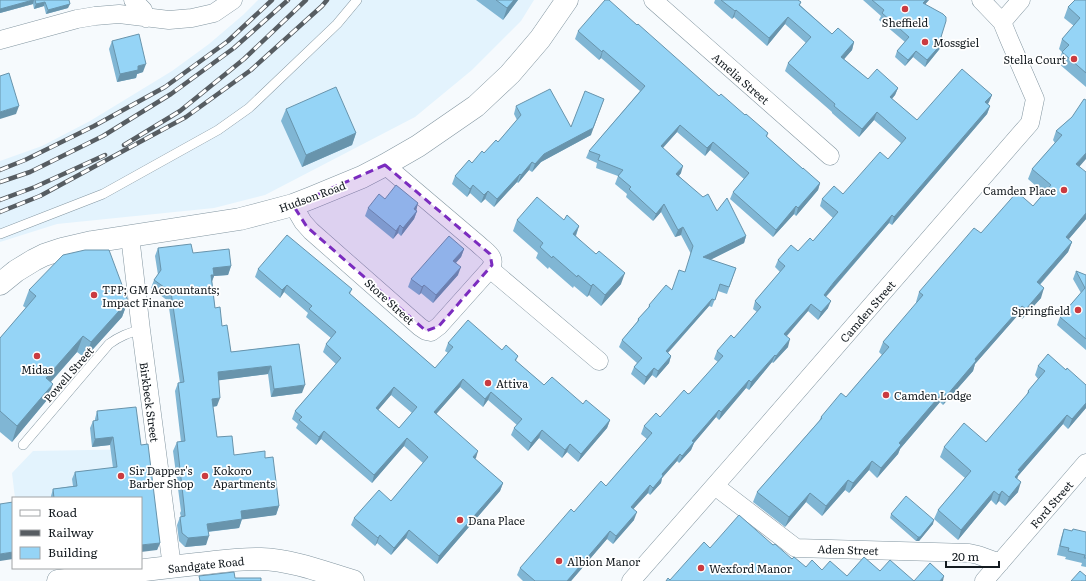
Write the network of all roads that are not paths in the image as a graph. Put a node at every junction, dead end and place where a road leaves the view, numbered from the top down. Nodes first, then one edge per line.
1 (133, 0) edge
2 (233, 0) edge
3 (357, 0) edge
4 (567, 0) edge
5 (653, 0) edge
6 (981, 0) edge
7 (1021, 0) edge
8 (98, 8) edge
9 (146, 18) junction
10 (1002, 22) junction
11 (0, 40) edge
12 (830, 156) dead end
13 (385, 165) junction
14 (293, 204) junction
15 (0, 234) edge
16 (130, 236) junction
17 (490, 269) junction
18 (0, 284) edge
19 (141, 330) junction
20 (598, 361) dead end
21 (23, 445) dead end
22 (1086, 463) edge
23 (715, 486) junction
24 (1000, 563) junction
25 (172, 567) junction
26 (150, 575) edge
27 (58, 581) edge
28 (353, 581) edge
29 (631, 581) edge
30 (984, 581) edge

1 - 9 street
2 - 9 street
3 - 15 lane
4 - 13 main road, Hudson Road
5 - 12 street, Amelia Street
6 - 10 street
7 - 10 street
8 - 9 street
8 - 11 street
10 - 23 street, Camden Street
13 - 14 main road, Hudson Road
13 - 17 street
14 - 16 main road, Hudson Road
14 - 17 street, Store Street
16 - 18 main road, Hudson Road
16 - 19 street, Birkbeck Street
17 - 20 street
19 - 21 lane, Powell Street
19 - 25 street, Birkbeck Street
22 - 24 street, Ford Street
23 - 24 street, Aden Street
23 - 29 street, Camden Street
24 - 30 street, Ford Street
25 - 26 main road, Sandgate Road
25 - 28 main road, Sandgate Road
26 - 27 main road, Sandgate Road

